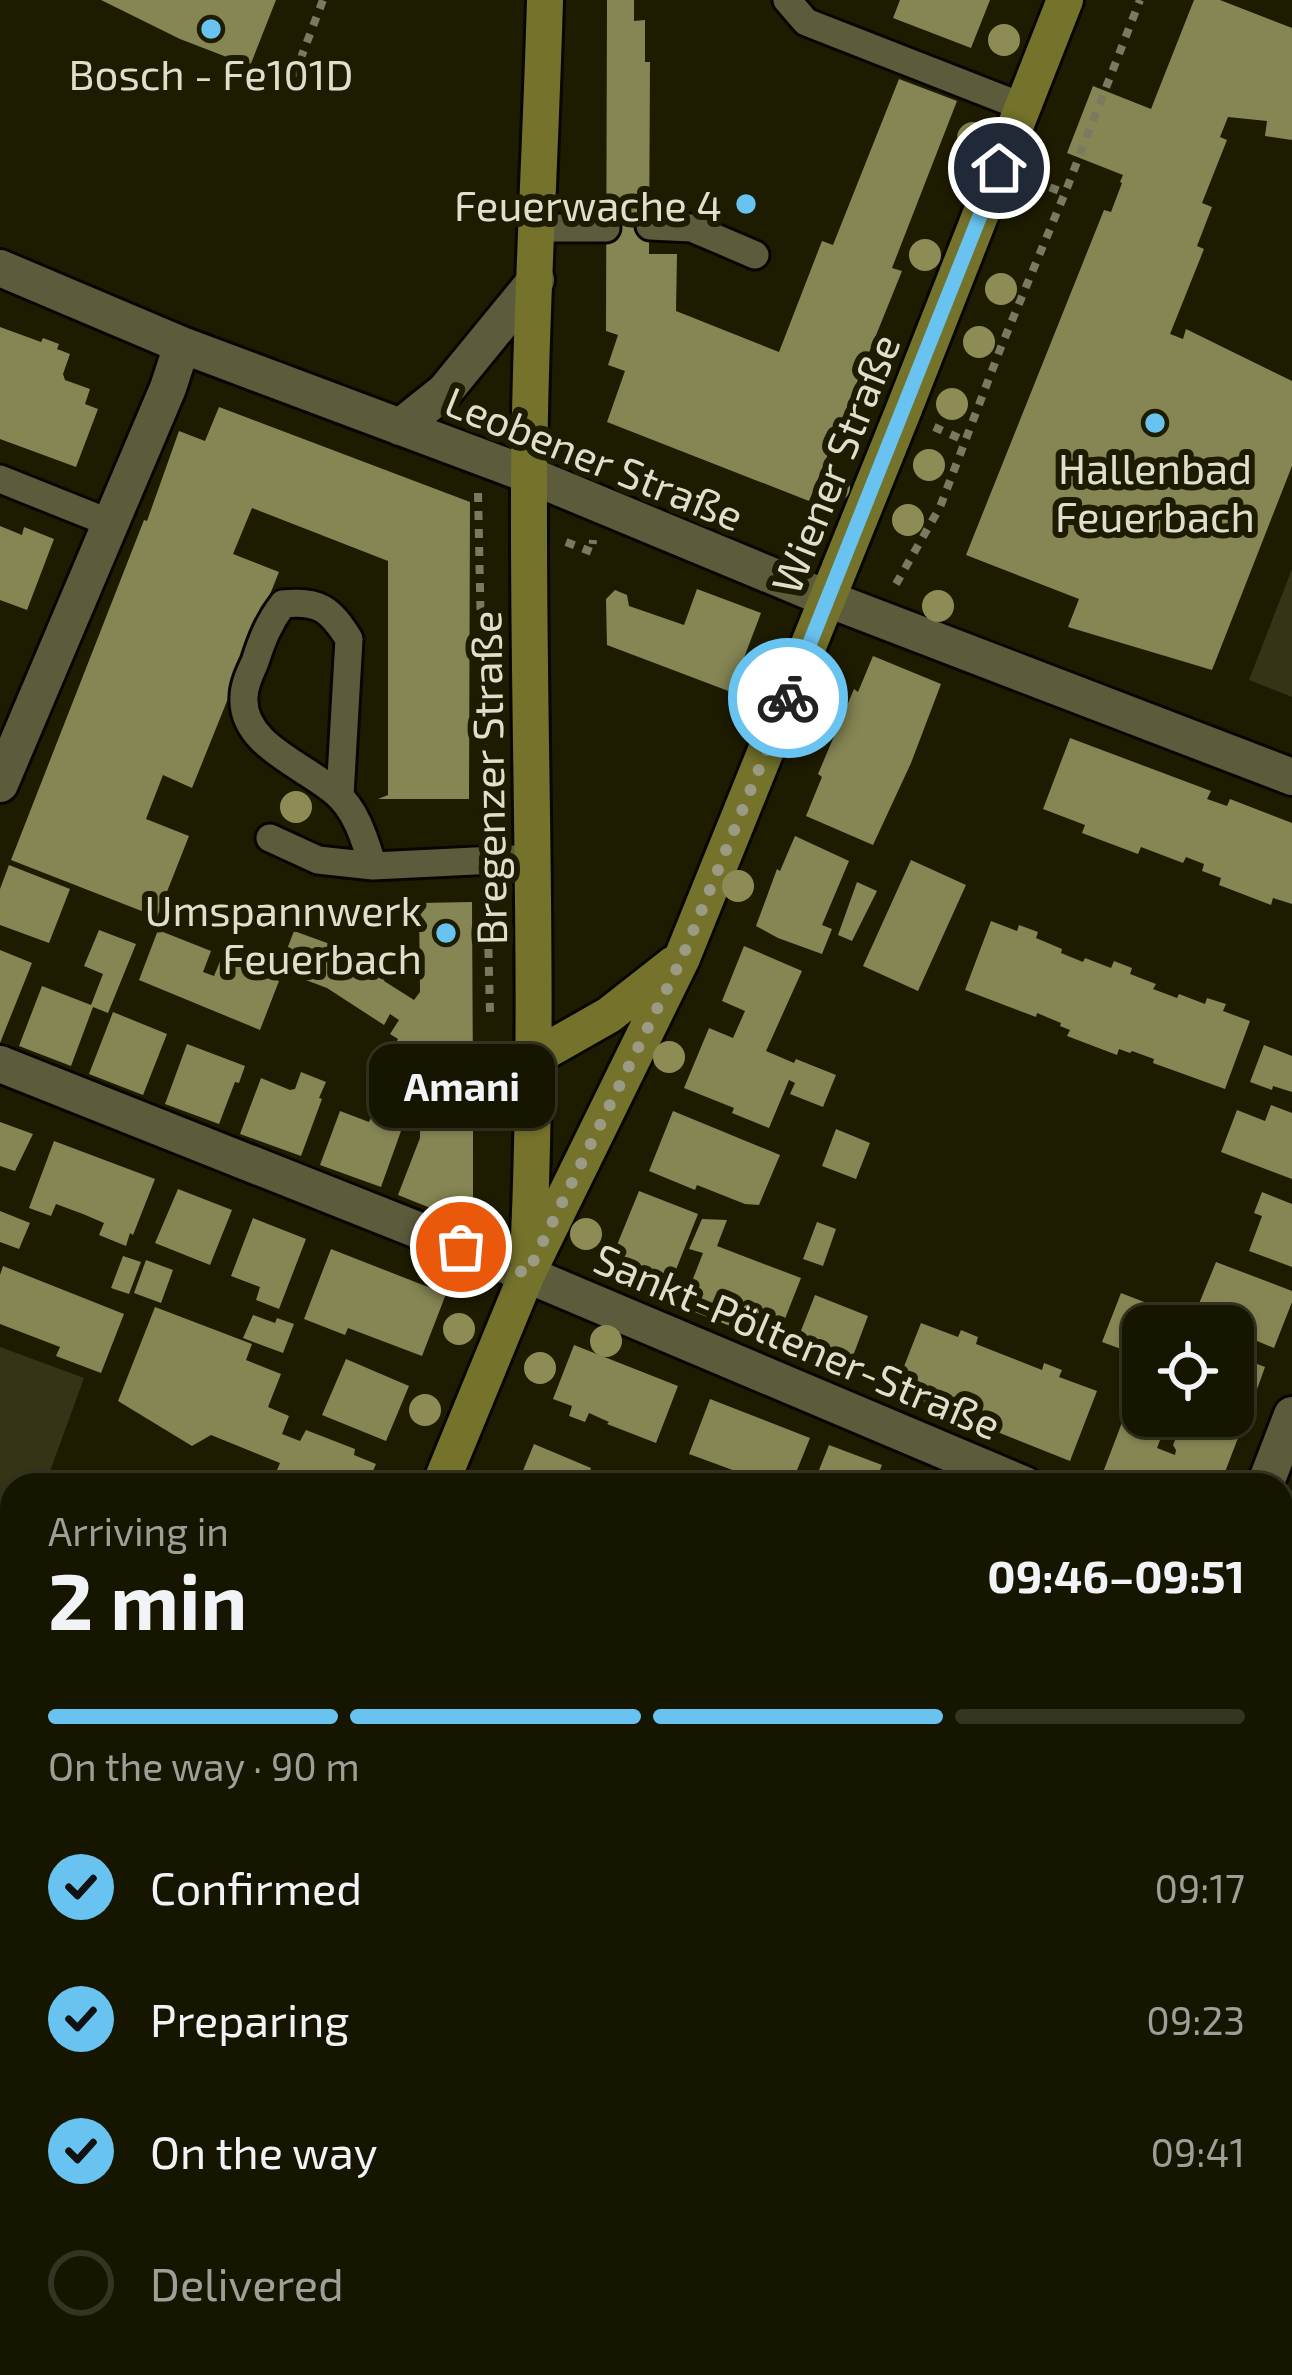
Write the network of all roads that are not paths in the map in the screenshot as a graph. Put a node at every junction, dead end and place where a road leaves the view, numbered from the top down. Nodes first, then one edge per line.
1 (545, 0) edge
2 (787, 0) edge
3 (1065, 0) edge
4 (1023, 107) junction
5 (650, 226) dead end
6 (538, 228) junction
7 (606, 228) dead end
8 (755, 256) dead end
9 (0, 268) edge
10 (536, 280) junction
11 (182, 345) junction
12 (400, 427) junction
13 (529, 475) junction
14 (0, 479) edge
15 (110, 524) junction
16 (828, 599) junction
17 (1292, 777) edge
18 (0, 784) edge
19 (340, 795) junction
20 (270, 838) dead end
21 (535, 858) junction
22 (374, 866) junction
23 (682, 958) junction
24 (535, 1057) junction
25 (0, 1064) edge
26 (527, 1274) junction
27 (1292, 1415) edge
28 (445, 1473) edge
29 (997, 1473) edge
30 (1269, 1473) edge

1 - 6 street, Bregenzer Straße
2 - 4 lane
3 - 4 street, Wiener Straße
4 - 16 street, Wiener Straße
5 - 8 lane
6 - 7 lane
6 - 10 street, Bregenzer Straße
9 - 11 street, Leobener Straße
10 - 12 street
10 - 13 street, Bregenzer Straße
11 - 12 street, Leobener Straße
11 - 15 street
12 - 13 street, Leobener Straße
13 - 16 street, Leobener Straße
13 - 21 street, Bregenzer Straße
14 - 15 lane
15 - 18 street
16 - 17 street, Leobener Straße
16 - 23 street, Wiener Straße
19 - 19 lane
19 - 22 lane
20 - 22 lane
21 - 22 lane
21 - 24 street, Bregenzer Straße
23 - 24 street, Wiener Straße
23 - 26 street, Wiener Straße
24 - 26 street, Bregenzer Straße
25 - 26 street, Sankt-Pöltener-Straße
26 - 28 street, Wiener Straße
26 - 29 street, Sankt-Pöltener-Straße
27 - 30 street

